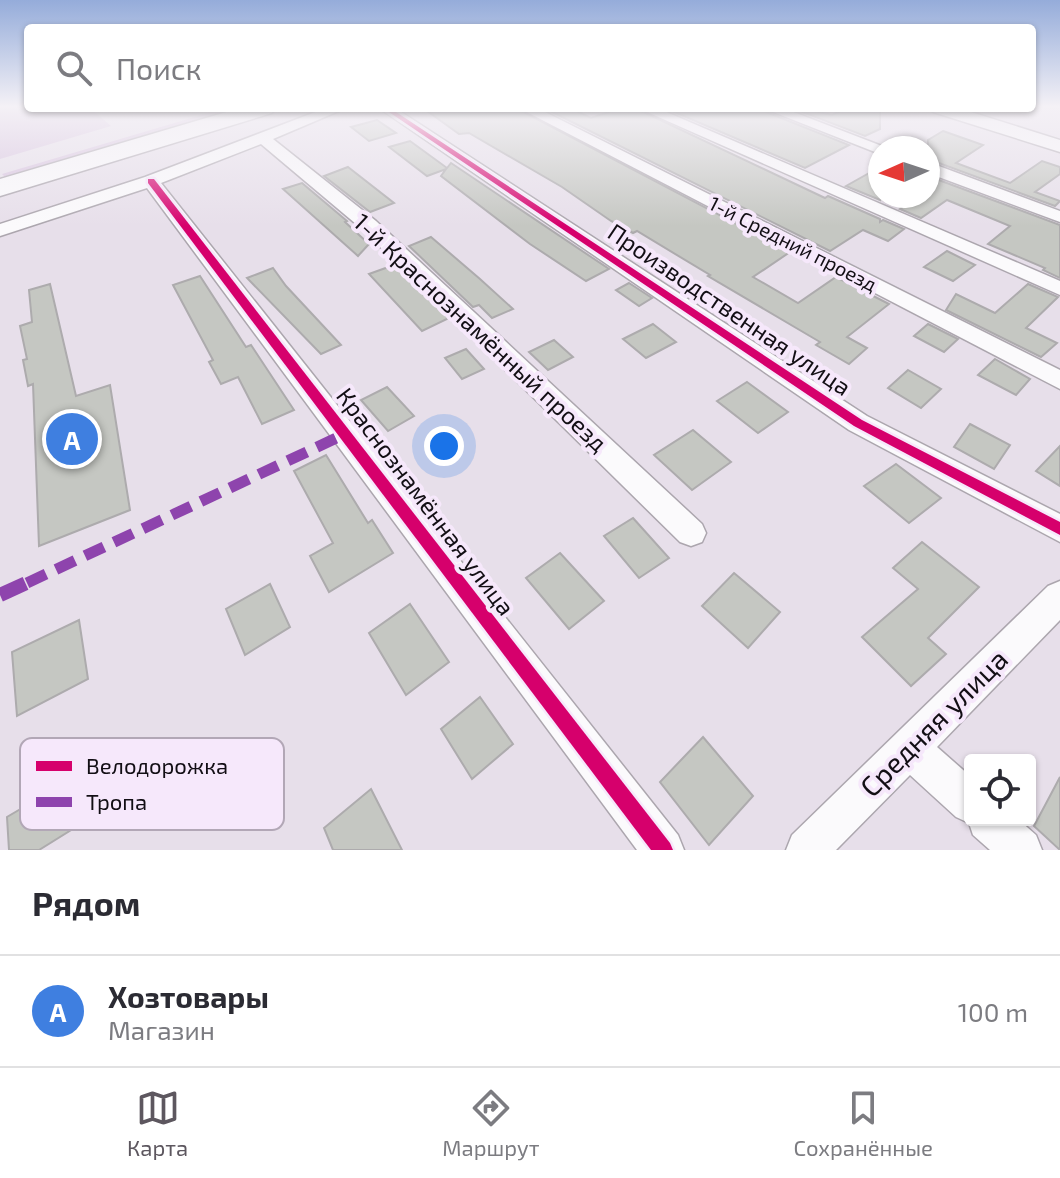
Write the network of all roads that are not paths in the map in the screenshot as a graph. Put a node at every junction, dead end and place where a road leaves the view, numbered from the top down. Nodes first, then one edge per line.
1 (77, 147) edge
2 (136, 147) edge
3 (243, 147) edge
4 (273, 147) edge
5 (444, 147) edge
6 (602, 147) edge
7 (734, 147) edge
8 (0, 169) edge
9 (940, 172) edge
10 (151, 181) junction
11 (0, 188) edge
12 (1060, 217) edge
13 (0, 230) edge
14 (1060, 289) edge
15 (1060, 380) edge
16 (1060, 529) edge
17 (691, 533) dead end
18 (1060, 597) edge
19 (909, 748) junction
20 (964, 798) edge
21 (995, 826) edge
22 (663, 850) edge
23 (807, 850) edge
24 (1021, 850) edge

1 - 8 main road
2 - 11 main road
3 - 10 street
4 - 17 street, 1-й Краснознамённый проезд
5 - 16 street, Производственная улица
6 - 15 street, 1-й Средний проезд
7 - 14 street
9 - 12 street
10 - 13 street
10 - 22 street, Краснознамённая улица
18 - 19 street, Средняя улица
19 - 20 street
19 - 23 street, Средняя улица
21 - 24 street

